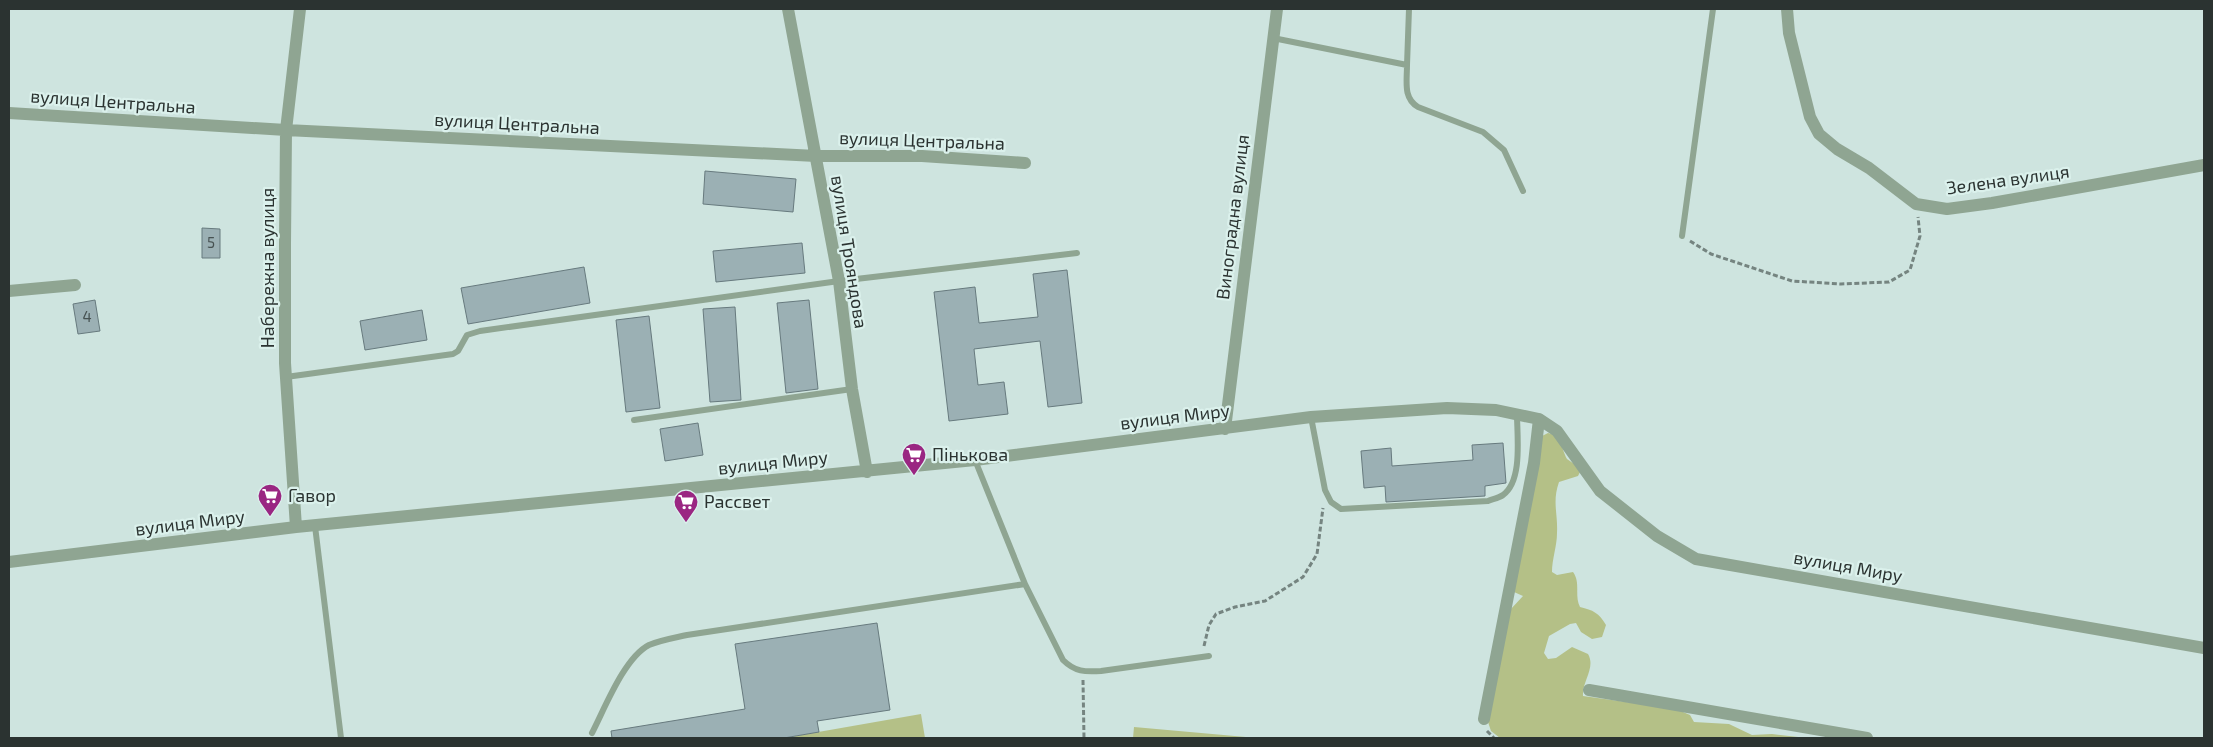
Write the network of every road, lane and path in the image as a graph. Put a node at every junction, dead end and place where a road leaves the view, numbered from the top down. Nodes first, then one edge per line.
1 (300, 9) edge
2 (788, 9) edge
3 (1277, 9) edge
4 (1409, 9) edge
5 (1713, 9) edge
6 (1787, 9) edge
7 (1273, 38) junction
8 (1407, 66) junction
9 (9, 113) edge
10 (286, 130) junction
11 (816, 156) junction
12 (1024, 163) dead end
13 (2204, 165) edge
14 (1523, 192) dead end
15 (1916, 204) junction
16 (1682, 236) joint
17 (1077, 253) dead end
18 (839, 281) junction
19 (75, 285) dead end
20 (9, 291) edge
21 (286, 377) junction
22 (852, 389) junction
23 (1516, 414) junction
24 (1311, 417) junction
25 (1539, 419) junction
26 (634, 420) dead end
27 (1225, 429) junction
28 (975, 460) junction
29 (867, 472) junction
30 (1325, 490) junction
31 (315, 526) junction
32 (296, 528) junction
33 (9, 562) edge
34 (1025, 584) junction
35 (2204, 648) edge
36 (1209, 656) dead end
37 (1195, 658) junction
38 (1083, 672) junction
39 (1589, 690) dead end
40 (1484, 719) dead end
41 (592, 733) dead end
42 (341, 738) edge
43 (1084, 738) edge
44 (1867, 738) edge

1 - 10 street, Набережна вулиця
2 - 11 street, вулиця Трояндова
3 - 7 street, Виноградна вулиця
4 - 8 lane
5 - 16 lane
6 - 15 street, Зелена вулиця
7 - 8 lane
7 - 27 street, Виноградна вулиця
8 - 14 lane
9 - 10 street, вулиця Центральна
10 - 11 street, вулиця Центральна
10 - 21 street, Набережна вулиця
11 - 12 street, вулиця Центральна
11 - 18 street, вулиця Трояндова
13 - 15 street, Зелена вулиця
15 - 16 path
17 - 18 lane
18 - 21 lane
18 - 22 street, вулиця Трояндова
19 - 20 street
21 - 32 street, Набережна вулиця
22 - 26 lane
22 - 29 street, вулиця Трояндова
23 - 24 street, вулиця Миру
23 - 25 street, вулиця Миру
23 - 30 lane
24 - 27 street, вулиця Миру
24 - 30 lane
25 - 35 street, вулиця Миру
25 - 40 street
27 - 28 street, вулиця Миру
28 - 29 street, вулиця Миру
28 - 34 lane
29 - 31 street, вулиця Миру
30 - 37 path
31 - 32 street, вулиця Миру
31 - 42 lane
32 - 33 street, вулиця Миру
34 - 38 lane
34 - 41 lane
36 - 37 lane
37 - 38 lane
38 - 43 path
39 - 44 street

